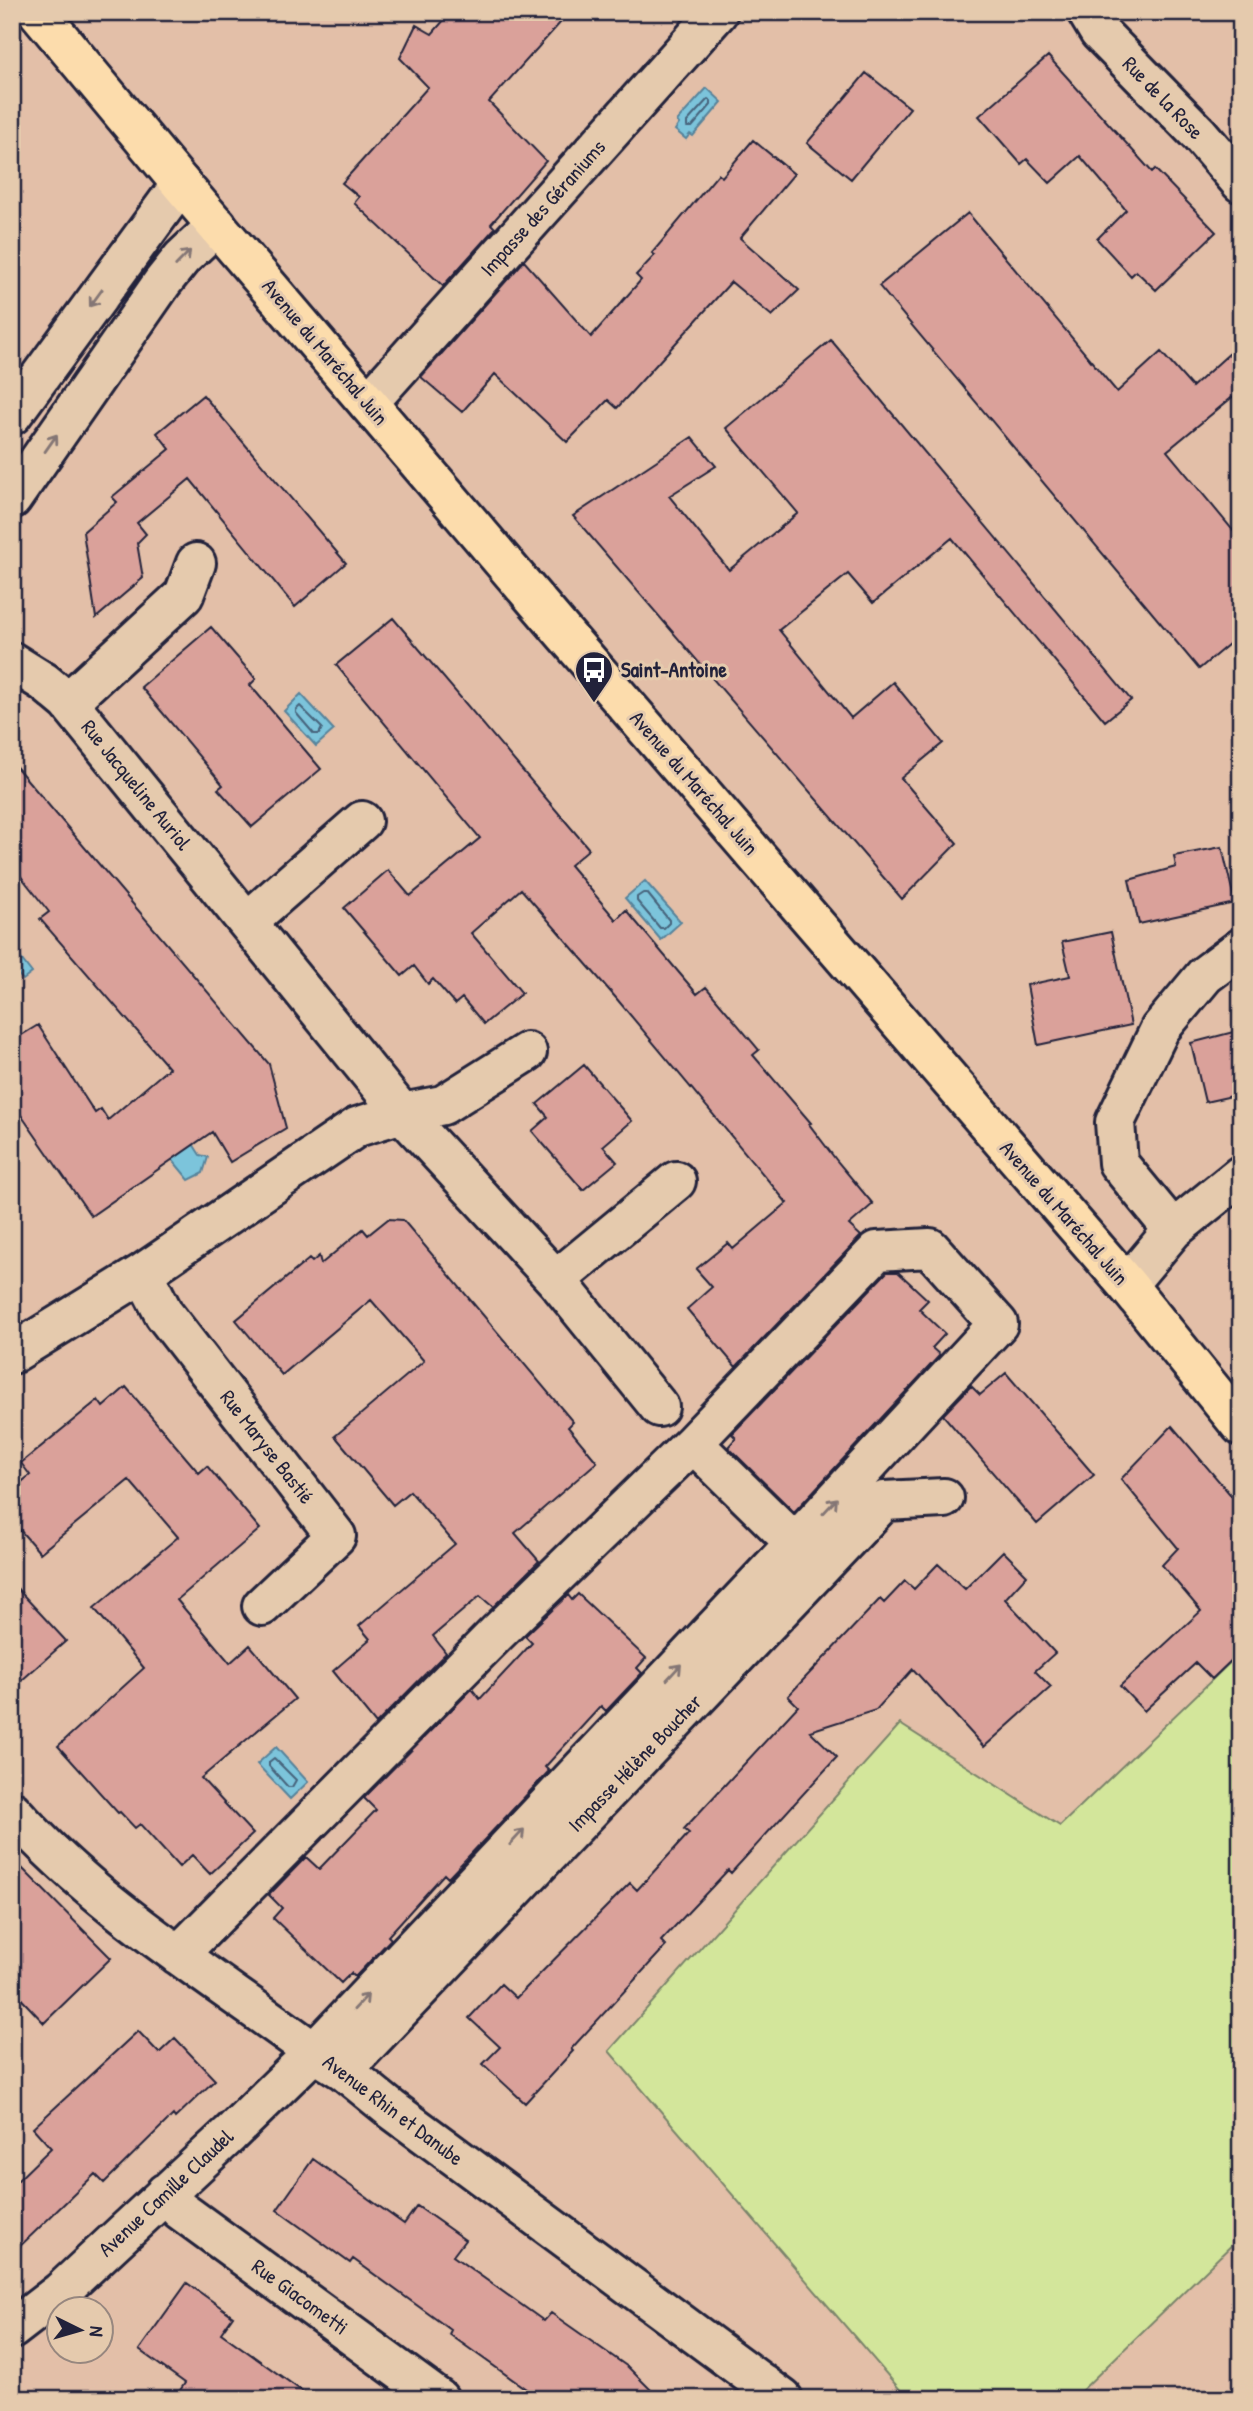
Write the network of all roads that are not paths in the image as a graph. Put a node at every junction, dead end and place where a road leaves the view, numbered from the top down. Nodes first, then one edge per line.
1 (38, 12) edge
2 (718, 12) edge
3 (1087, 12) edge
4 (1241, 183) edge
5 (181, 184) junction
6 (217, 225) junction
7 (368, 403) junction
8 (12, 415) edge
9 (12, 499) edge
10 (196, 563) dead end
11 (12, 662) edge
12 (68, 702) junction
13 (362, 821) dead end
14 (247, 922) junction
15 (1241, 948) edge
16 (527, 1052) dead end
17 (402, 1113) junction
18 (1241, 1175) edge
19 (676, 1181) dead end
20 (1174, 1230) junction
21 (143, 1273) junction
22 (556, 1280) junction
23 (1127, 1285) junction
24 (12, 1354) edge
25 (659, 1407) dead end
26 (1241, 1426) edge
27 (693, 1443) junction
28 (944, 1497) dead end
29 (795, 1543) junction
30 (262, 1606) dead end
31 (12, 1811) edge
32 (178, 1955) junction
33 (328, 2061) junction
34 (165, 2193) junction
35 (12, 2329) edge
36 (439, 2399) edge
37 (783, 2399) edge

1 - 5 main road, Avenue du Maréchal Juin
2 - 7 street, Impasse des Géraniums
3 - 4 street, Rue de la Rose
5 - 6 main road, Avenue du Maréchal Juin
5 -> 8 street
6 - 7 main road, Avenue du Maréchal Juin
9 -> 6 street
7 - 23 main road, Avenue du Maréchal Juin
10 - 12 street
11 - 12 street, Rue Jacqueline Auriol
12 - 14 street, Rue Jacqueline Auriol
13 - 14 street
14 - 17 street, Rue Jacqueline Auriol
15 - 20 street
16 - 17 street
17 - 21 street
17 - 22 street, Rue Jacqueline Auriol
18 - 20 street
19 - 22 street
20 - 23 street
21 - 24 street
21 - 30 street, Rue Maryse Bastié
22 - 25 street, Rue Jacqueline Auriol
23 - 26 main road, Avenue du Maréchal Juin
27 - 29 street
29 -> 27 street
27 - 32 street
28 - 33 street, Impasse Hélène Boucher
33 -> 29 street
31 - 32 street, Avenue Rhin et Danube
32 - 33 street, Avenue Rhin et Danube
33 - 34 street, Avenue Camille Claudel
33 - 37 street, Avenue Rhin et Danube
34 - 35 street, Avenue Camille Claudel
34 - 36 street, Rue Giacometti

